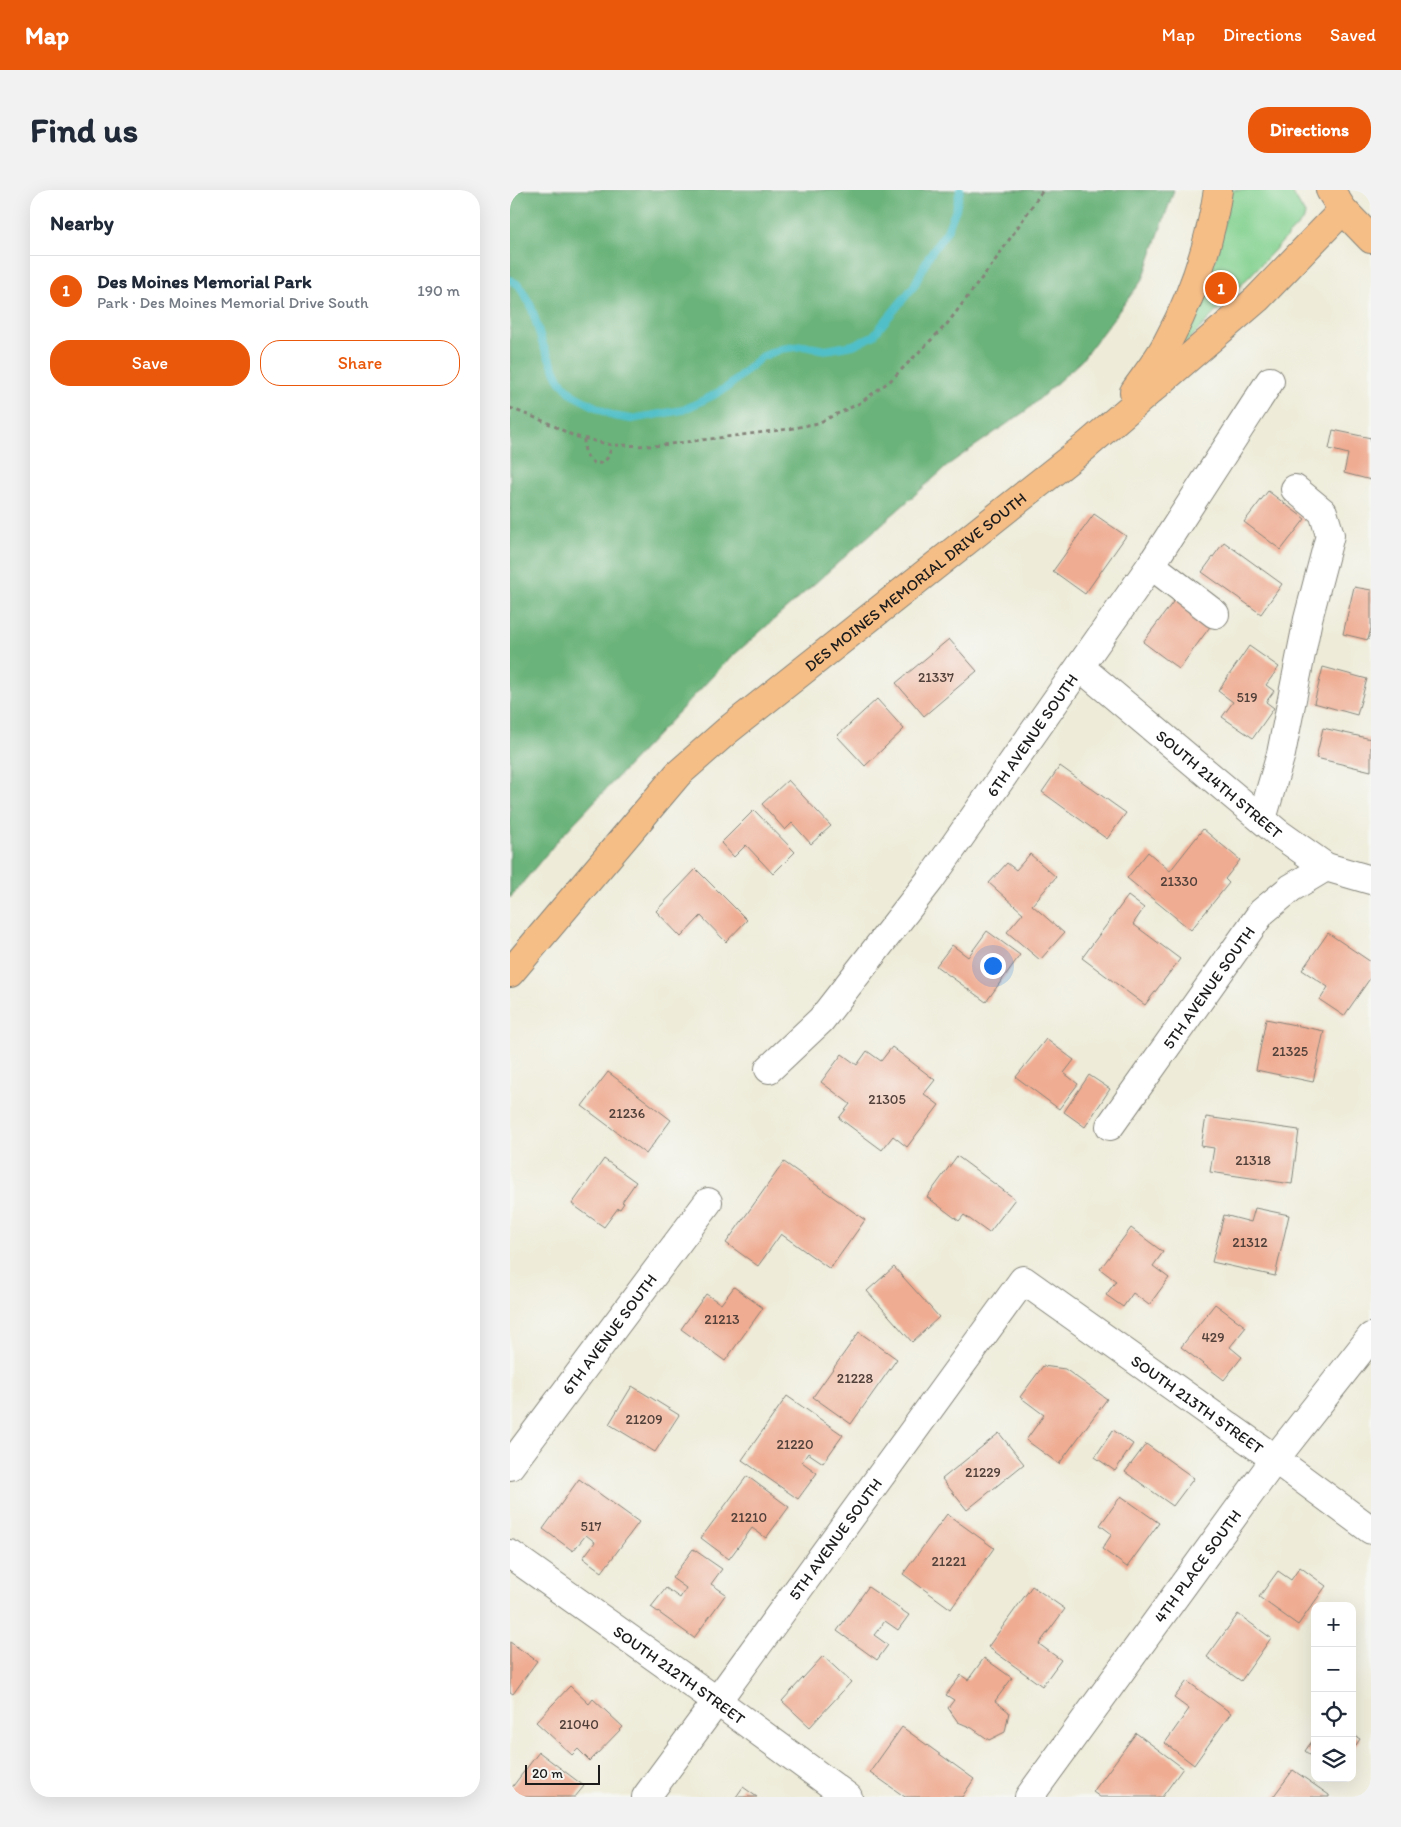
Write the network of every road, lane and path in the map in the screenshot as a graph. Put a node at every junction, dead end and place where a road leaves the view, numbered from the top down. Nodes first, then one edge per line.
1 (1043, 190) edge
2 (1218, 190) edge
3 (1336, 200) edge
4 (1371, 240) edge
5 (1270, 381) dead end
6 (510, 408) edge
7 (584, 439) junction
8 (611, 445) junction
9 (1085, 448) junction
10 (1295, 488) dead end
11 (1150, 565) junction
12 (1215, 614) dead end
13 (1080, 667) junction
14 (1262, 820) junction
15 (1326, 867) junction
16 (1371, 880) edge
17 (510, 973) edge
18 (769, 1069) dead end
19 (1110, 1126) dead end
20 (708, 1202) dead end
21 (1023, 1280) joint
22 (1371, 1337) edge
23 (1275, 1459) junction
24 (510, 1466) edge
25 (1371, 1530) edge
26 (510, 1554) edge
27 (717, 1702) junction
28 (646, 1797) edge
29 (848, 1797) edge
30 (1029, 1797) edge

1 - 8 path
2 - 9 main road
3 - 4 main road
3 - 9 main road, DES MOINES MEMORIAL DRIVE SOUTH
5 - 11 street, 6TH AVENUE SOUTH
6 - 7 path
7 - 8 path
7 - 8 path
9 - 17 main road, DES MOINES MEMORIAL DRIVE SOUTH
10 - 14 street
11 - 12 street
11 - 13 street, 6TH AVENUE SOUTH
13 - 14 street, SOUTH 214TH STREET
13 - 18 street, 6TH AVENUE SOUTH
14 - 15 street, SOUTH 214TH STREET
15 - 16 street, SOUTH 214TH STREET
15 - 19 street, 5TH AVENUE SOUTH
20 - 24 street, 6TH AVENUE SOUTH
21 - 23 street, SOUTH 213TH STREET
21 - 27 street, 5TH AVENUE SOUTH
22 - 23 street, 4TH PLACE SOUTH
23 - 25 street, SOUTH 213TH STREET
23 - 30 street, 4TH PLACE SOUTH
26 - 27 street, SOUTH 212TH STREET
27 - 28 street, 5TH AVENUE SOUTH
27 - 29 street, SOUTH 212TH STREET

